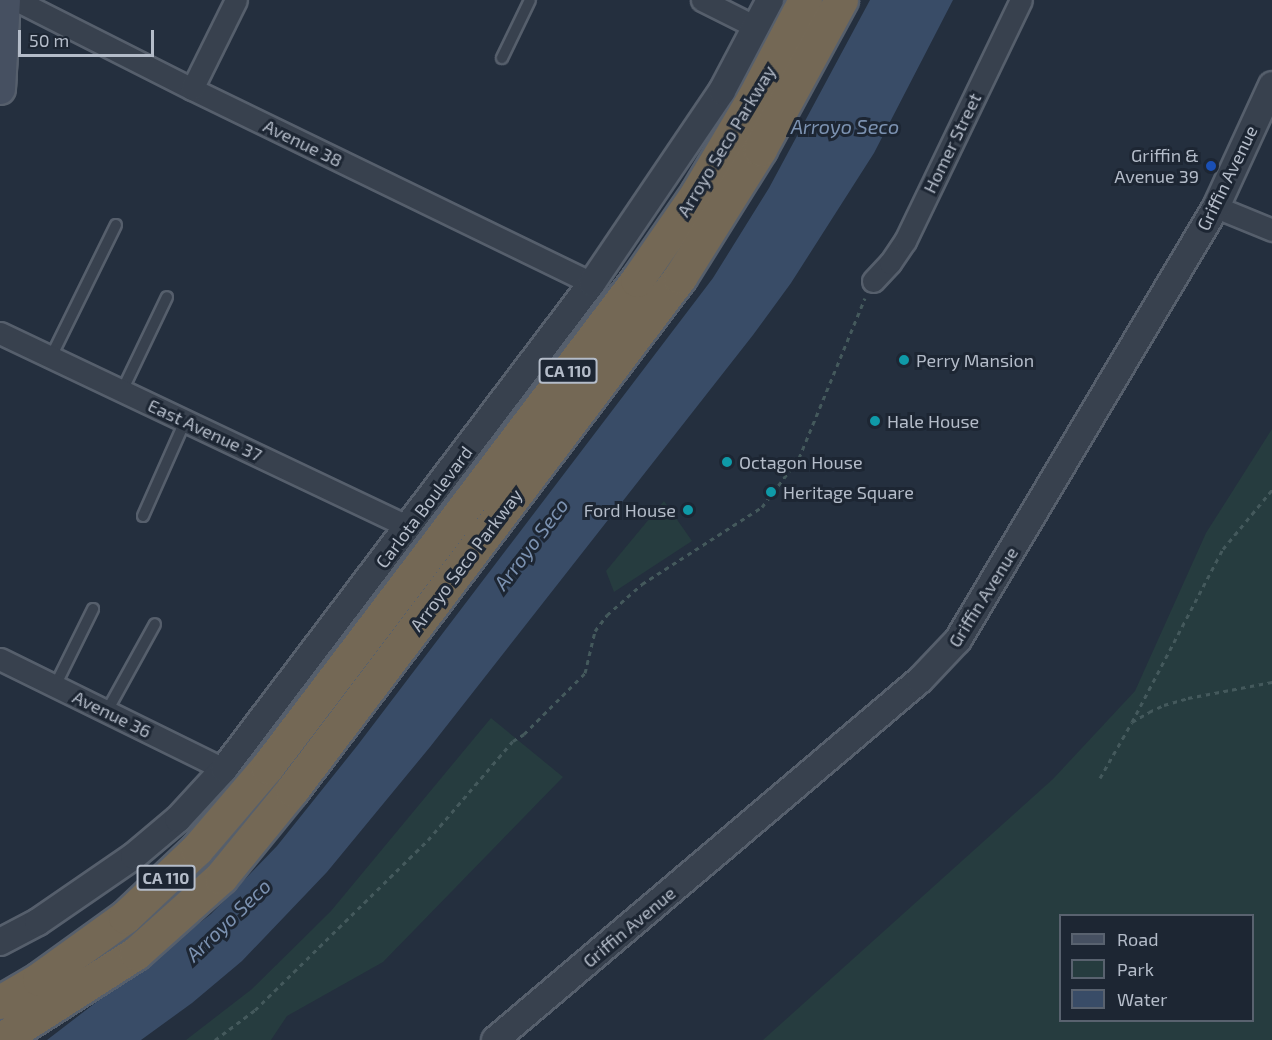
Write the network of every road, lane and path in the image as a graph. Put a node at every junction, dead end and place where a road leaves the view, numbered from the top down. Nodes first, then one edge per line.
1 (5, 0) edge
2 (16, 0) edge
3 (236, 0) edge
4 (530, 0) edge
5 (702, 0) edge
6 (770, 0) edge
7 (805, 0) edge
8 (841, 0) edge
9 (1021, 0) edge
10 (756, 27) junction
11 (501, 58) dead end
12 (1272, 85) edge
13 (0, 89) edge
14 (192, 89) junction
15 (1216, 207) junction
16 (116, 225) dead end
17 (1272, 230) edge
18 (873, 280) joint
19 (592, 283) junction
20 (167, 297) dead end
21 (0, 333) edge
22 (51, 357) junction
23 (122, 391) junction
24 (185, 421) junction
25 (1272, 490) edge
26 (143, 516) dead end
27 (409, 527) junction
28 (93, 609) dead end
29 (155, 624) dead end
30 (0, 659) edge
31 (1272, 682) edge
32 (55, 686) junction
33 (107, 711) junction
34 (1132, 722) junction
35 (225, 769) junction
36 (1100, 778) dead end
37 (0, 942) edge
38 (0, 1002) edge
39 (0, 1040) edge
40 (214, 1040) edge
41 (495, 1040) edge

1 - 13 main road
2 - 14 street, Avenue 38
3 - 14 street
4 - 11 lane
5 - 10 street
6 - 10 street, Carlota Boulevard
7 - 38 highway, Arroyo Seco Parkway / CA 110
8 - 39 highway, Arroyo Seco Parkway / CA 110
9 - 18 street, Homer Street
10 - 19 street, Carlota Boulevard
12 - 15 street, Griffin Avenue
14 - 19 street, Avenue 38
15 - 17 street
15 - 41 street, Griffin Avenue
16 - 22 lane
18 - 40 path
19 - 27 street, Carlota Boulevard
20 - 23 lane
21 - 22 street, East Avenue 37
22 - 23 street, East Avenue 37
23 - 24 street, East Avenue 37
24 - 26 lane
24 - 27 street, East Avenue 37
25 - 34 path
27 - 35 street, Carlota Boulevard
28 - 32 lane
29 - 33 lane
30 - 32 street, Avenue 36
31 - 34 path
32 - 33 street, Avenue 36
33 - 35 street, Avenue 36
34 - 36 path
35 - 37 street, Carlota Boulevard

